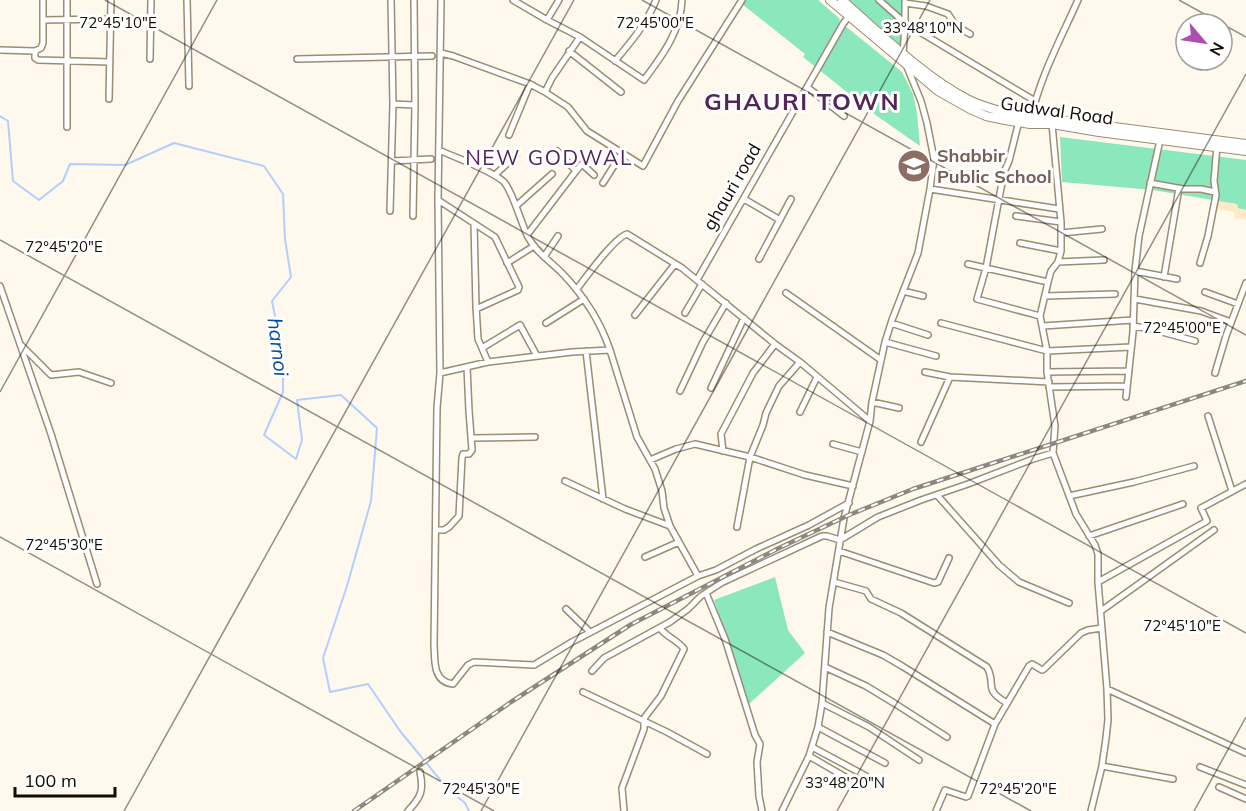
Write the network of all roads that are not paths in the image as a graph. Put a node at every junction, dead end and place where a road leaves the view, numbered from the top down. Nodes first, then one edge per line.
1 (43, 0) edge
2 (67, 0) edge
3 (111, 0) edge
4 (151, 0) edge
5 (187, 0) edge
6 (391, 0) edge
7 (414, 0) edge
8 (441, 0) edge
9 (513, 0) edge
10 (559, 0) edge
11 (656, 0) edge
12 (682, 0) edge
13 (742, 0) edge
14 (830, 0) edge
15 (842, 0) edge
16 (879, 0) edge
17 (1078, 0) edge
18 (905, 2) edge
19 (849, 16) junction
20 (68, 19) junction
21 (43, 20) junction
22 (111, 20) junction
23 (548, 20) junction
24 (905, 23) junction
25 (970, 34) dead end
26 (580, 37) junction
27 (0, 50) edge
28 (35, 51) junction
29 (569, 51) junction
30 (441, 53) junction
31 (415, 56) junction
32 (432, 56) dead end
33 (392, 57) junction
34 (903, 58) junction
35 (150, 59) dead end
36 (297, 59) dead end
37 (68, 61) junction
38 (615, 61) junction
39 (110, 62) junction
40 (530, 84) junction
41 (189, 86) dead end
42 (807, 87) junction
43 (544, 92) junction
44 (621, 92) dead end
45 (109, 99) dead end
46 (1035, 101) junction
47 (393, 104) junction
48 (415, 105) junction
49 (844, 116) dead end
50 (1031, 120) junction
51 (1019, 121) junction
52 (1052, 124) junction
53 (67, 127) dead end
54 (509, 135) dead end
55 (1160, 140) junction
56 (1246, 144) edge
57 (1217, 146) junction
58 (439, 150) junction
59 (1246, 150) edge
60 (557, 151) dead end
61 (622, 153) junction
62 (516, 155) dead end
63 (431, 159) dead end
64 (414, 160) junction
65 (392, 161) junction
66 (576, 171) junction
67 (552, 174) dead end
68 (495, 175) junction
69 (594, 175) dead end
70 (603, 183) dead end
71 (1150, 183) junction
72 (1179, 188) junction
73 (930, 189) junction
74 (1215, 192) junction
75 (744, 199) junction
76 (438, 200) junction
77 (791, 200) dead end
78 (998, 200) junction
79 (516, 206) junction
80 (1059, 209) junction
81 (390, 211) dead end
82 (413, 216) dead end
83 (1016, 216) dead end
84 (780, 220) junction
85 (1060, 222) junction
86 (474, 224) junction
87 (1101, 229) dead end
88 (1061, 233) junction
89 (527, 235) junction
90 (558, 236) dead end
91 (1020, 243) dead end
92 (534, 246) junction
93 (1060, 251) junction
94 (544, 257) junction
95 (759, 259) dead end
96 (1104, 260) dead end
97 (1058, 262) junction
98 (507, 263) junction
99 (1200, 263) dead end
100 (675, 264) junction
101 (968, 264) dead end
102 (986, 268) junction
103 (1135, 271) junction
104 (1164, 277) junction
105 (1177, 279) dead end
106 (699, 282) junction
107 (1047, 282) junction
108 (1246, 283) edge
109 (0, 286) edge
110 (577, 289) junction
111 (903, 291) junction
112 (1205, 292) dead end
113 (786, 293) dead end
114 (1115, 294) dead end
115 (923, 296) dead end
116 (1045, 296) junction
117 (585, 299) junction
118 (1135, 299) junction
119 (726, 303) junction
120 (1238, 304) junction
121 (476, 309) junction
122 (685, 313) dead end
123 (635, 315) dead end
124 (1040, 316) junction
125 (744, 318) junction
126 (1231, 322) junction
127 (546, 323) dead end
128 (891, 323) junction
129 (941, 323) dead end
130 (1133, 323) junction
131 (1042, 326) junction
132 (928, 334) dead end
133 (1195, 341) dead end
134 (18, 342) junction
135 (885, 342) junction
136 (775, 344) junction
137 (1131, 347) junction
138 (482, 348) junction
139 (610, 350) junction
140 (586, 351) junction
141 (1047, 351) junction
142 (537, 356) junction
143 (936, 356) dead end
144 (881, 360) junction
145 (488, 362) junction
146 (800, 362) junction
147 (468, 367) junction
148 (1129, 370) junction
149 (925, 372) dead end
150 (1047, 372) junction
151 (440, 373) junction
152 (1215, 373) dead end
153 (817, 377) junction
154 (950, 377) junction
155 (111, 383) dead end
156 (1049, 385) junction
157 (1127, 386) junction
158 (711, 388) dead end
159 (680, 391) dead end
160 (1126, 397) dead end
161 (872, 402) junction
162 (899, 408) dead end
163 (800, 411) dead end
164 (1208, 416) dead end
165 (870, 421) junction
166 (536, 436) dead end
167 (471, 438) junction
168 (921, 442) dead end
169 (833, 444) dead end
170 (723, 451) junction
171 (862, 452) junction
172 (1053, 453) junction
173 (750, 458) junction
174 (650, 460) junction
175 (1194, 466) dead end
176 (565, 481) dead end
177 (1246, 484) edge
178 (853, 486) junction
179 (1232, 491) junction
180 (937, 495) junction
181 (1069, 496) junction
182 (603, 499) junction
183 (849, 503) junction
184 (1183, 504) dead end
185 (670, 526) junction
186 (737, 527) dead end
187 (436, 530) junction
188 (1214, 530) dead end
189 (1089, 536) junction
190 (840, 540) junction
191 (679, 542) junction
192 (839, 551) junction
193 (645, 557) dead end
194 (949, 558) dead end
195 (699, 576) junction
196 (834, 582) junction
197 (1098, 582) junction
198 (98, 584) dead end
199 (706, 593) junction
200 (1069, 603) dead end
201 (566, 609) dead end
202 (1101, 611) junction
203 (660, 628) junction
204 (1102, 628) junction
205 (590, 632) junction
206 (827, 632) junction
207 (825, 667) junction
208 (592, 671) dead end
209 (1107, 689) junction
210 (583, 692) dead end
211 (822, 703) junction
212 (1007, 703) junction
213 (644, 721) junction
214 (994, 724) junction
215 (818, 727) junction
216 (947, 737) dead end
217 (812, 747) junction
218 (1246, 753) edge
219 (707, 754) dead end
220 (809, 756) junction
221 (920, 760) dead end
222 (885, 763) dead end
223 (1102, 766) junction
224 (1200, 767) dead end
225 (420, 772) dead end
226 (866, 776) dead end
227 (1173, 779) dead end
228 (854, 782) dead end
229 (1246, 786) edge
230 (1219, 787) dead end
231 (1246, 799) edge
232 (408, 811) edge
233 (624, 811) edge
234 (762, 811) edge
235 (782, 811) edge
236 (936, 811) edge
237 (1091, 811) edge

1 - 21 street
2 - 20 street
3 - 22 street
4 - 35 street
5 - 41 street
6 - 33 street
7 - 31 street
8 - 30 street
9 - 23 street
10 - 23 street
11 - 38 street
12 - 38 street
13 - 61 street
14 - 19 main road, Gudwal Road
15 - 34 main road, Gudwal Road
16 - 24 street
17 - 46 street
18 - 24 street
18 - 25 street
19 - 34 main road, Gudwal Road
19 - 42 street, ghauri road
20 - 21 street
20 - 22 street
20 - 37 street
21 - 28 street
22 - 39 street
23 - 26 street
24 - 34 street
24 - 46 street
26 - 29 street
26 - 38 street
27 - 28 street
28 - 37 street
29 - 43 street
29 - 44 street
30 - 40 street
30 - 58 street
31 - 32 street
31 - 33 street
31 - 48 street
33 - 36 street
33 - 47 street
34 - 50 main road, Gudwal Road
34 - 51 main road, Gudwal Road
34 - 73 street
37 - 39 street
37 - 53 street
39 - 45 street
40 - 43 street
40 - 54 street
42 - 49 street
42 - 75 street, ghauri road
43 - 61 street
46 - 50 street
47 - 48 street
47 - 65 street
48 - 64 street
50 - 51 main road, Gudwal Road
50 - 52 main road, Gudwal Road
50 - 56 main road, Gudwal Road
51 - 78 street
52 - 55 main road, Gudwal Road
52 - 80 street
55 - 57 main road, Gudwal Road
55 - 71 street
57 - 59 main road, Gudwal Road
57 - 74 street
58 - 68 street
58 - 76 street
60 - 66 street
61 - 70 street
62 - 68 street
63 - 64 street
64 - 65 street
64 - 82 street
65 - 81 street
66 - 69 street
66 - 89 street
67 - 79 street
68 - 79 street
71 - 72 street
71 - 103 street
72 - 74 street
72 - 104 street
73 - 78 street
73 - 111 street
74 - 99 street
75 - 84 street
75 - 106 street, ghauri road
76 - 86 street
76 - 151 street
77 - 84 street
78 - 80 street
78 - 102 street
79 - 89 street
80 - 85 street
83 - 85 street
84 - 95 street
85 - 88 street
86 - 98 street
86 - 121 street
87 - 88 street
88 - 93 street
89 - 92 street
90 - 94 street
91 - 93 street
92 - 94 street
92 - 98 street
93 - 97 street
94 - 110 street
96 - 97 street
97 - 107 street
98 - 121 street
100 - 106 street
100 - 110 street
100 - 123 street
101 - 102 street
102 - 107 street
102 - 124 street
103 - 104 street
103 - 118 street
104 - 105 street
106 - 119 street
106 - 122 street, ghauri road
107 - 116 street
108 - 120 street
109 - 134 street
110 - 117 street
111 - 115 street
111 - 128 street
112 - 120 street
113 - 144 street
114 - 116 street
116 - 124 street
117 - 127 street
117 - 139 street
118 - 126 street
118 - 130 street
119 - 125 street
119 - 159 street
120 - 126 street
121 - 138 street
124 - 131 street
125 - 136 street
125 - 158 street
126 - 152 street
128 - 132 street
128 - 135 street
129 - 141 street
130 - 131 street
130 - 133 street
130 - 137 street
131 - 141 street
134 - 155 street
134 - 198 street
135 - 143 street
135 - 144 street
136 - 146 street
136 - 170 street
137 - 141 street
137 - 148 street
138 - 142 street
138 - 145 street
139 - 140 street
139 - 174 street
140 - 142 street
140 - 182 street
141 - 150 street
142 - 145 street
144 - 161 street
145 - 147 street
146 - 153 street
146 - 173 street
147 - 151 street
147 - 167 street
148 - 150 street
148 - 157 street
149 - 154 street
150 - 156 street
151 - 187 street
153 - 163 street
153 - 165 street
154 - 156 street
154 - 168 street
156 - 157 street
156 - 172 street
157 - 160 street
161 - 162 street
161 - 165 street
164 - 179 street
165 - 171 street
166 - 167 street
167 - 187 street
169 - 171 street
170 - 173 street
170 - 174 street
171 - 178 street
172 - 180 street
172 - 181 street
173 - 178 street
173 - 186 street
174 - 185 street
175 - 181 street
176 - 182 street
177 - 179 street
178 - 183 street
179 - 197 street
180 - 190 street
180 - 200 street
181 - 189 street
182 - 185 street
183 - 190 street
183 - 195 street
184 - 189 street
185 - 191 street
187 - 205 street
188 - 202 street
189 - 197 street
190 - 192 street
190 - 199 street
191 - 193 street
191 - 195 street
192 - 194 street
192 - 196 street
195 - 205 street
196 - 206 street
196 - 212 street
197 - 202 street
199 - 203 street
199 - 234 street
201 - 205 street
202 - 204 street
203 - 208 street
203 - 213 street
204 - 209 street
204 - 212 street
206 - 207 street
206 - 214 street
207 - 211 street
207 - 216 street
209 - 218 street
209 - 223 street
210 - 213 street
211 - 215 street
211 - 221 street
212 - 214 street
213 - 219 street
213 - 233 street
214 - 236 street
215 - 217 street
215 - 222 street
217 - 220 street
217 - 226 street
220 - 228 street
220 - 235 street
223 - 227 street
223 - 237 street
224 - 229 street
225 - 232 street
230 - 231 street

